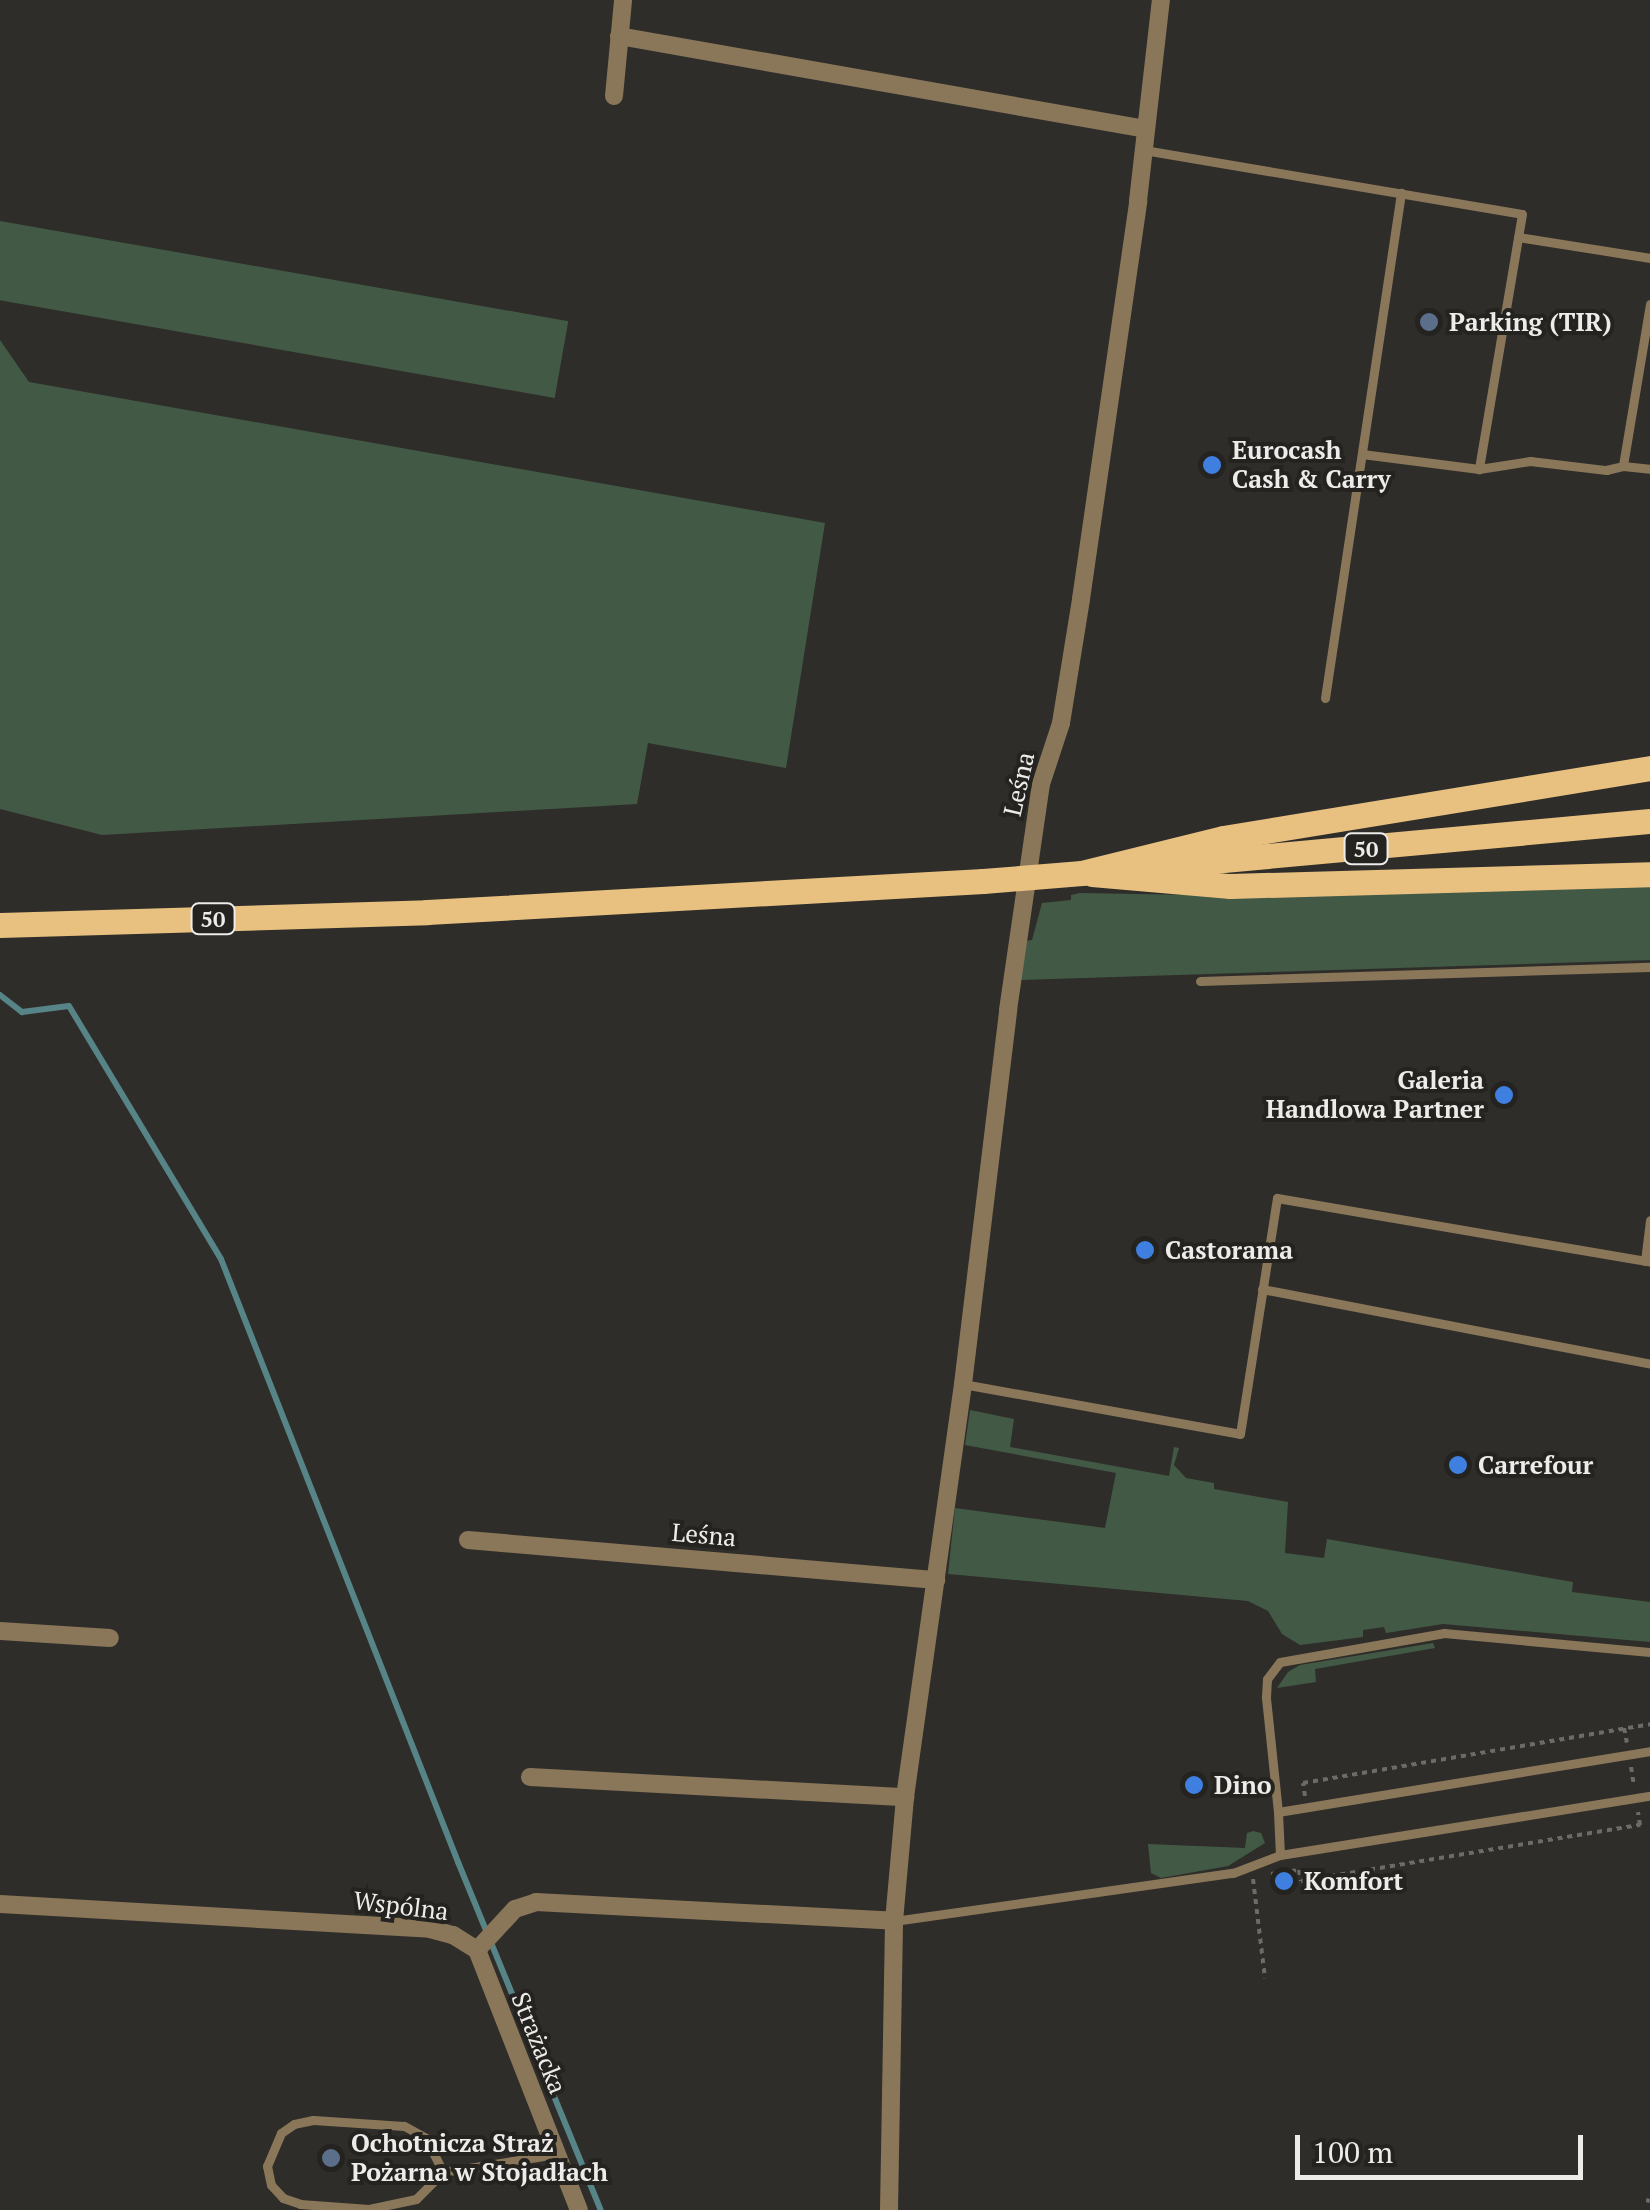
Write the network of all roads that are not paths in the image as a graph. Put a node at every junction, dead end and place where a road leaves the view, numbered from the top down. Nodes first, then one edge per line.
1 (623, 0) edge
2 (1161, 0) edge
3 (620, 36) junction
4 (614, 96) dead end
5 (1146, 129) junction
6 (1144, 150) junction
7 (1401, 193) junction
8 (1518, 237) junction
9 (1650, 258) edge
10 (1650, 304) edge
11 (1362, 454) junction
12 (1623, 466) junction
13 (1479, 469) junction
14 (1650, 469) edge
15 (1325, 698) dead end
16 (1650, 768) edge
17 (1650, 821) edge
18 (1082, 873) junction
19 (1650, 874) edge
20 (0, 925) edge
21 (1650, 967) edge
22 (1200, 981) dead end
23 (1650, 1224) edge
24 (1647, 1261) edge
25 (1262, 1289) junction
26 (1650, 1364) edge
27 (963, 1384) junction
28 (468, 1540) dead end
29 (936, 1580) junction
30 (0, 1632) edge
31 (110, 1638) dead end
32 (1650, 1652) edge
33 (1650, 1751) edge
34 (530, 1778) dead end
35 (905, 1796) junction
36 (1650, 1796) edge
37 (1278, 1812) junction
38 (1280, 1855) junction
39 (0, 1904) edge
40 (894, 1922) junction
41 (483, 1943) junction
42 (557, 2154) junction
43 (443, 2172) junction
44 (404, 2173) dead end
45 (579, 2210) edge
46 (889, 2210) edge

1 - 3 street
2 - 5 street, Leśna
3 - 4 street
3 - 5 street
5 - 6 street, Leśna
6 - 7 lane
6 - 27 street, Leśna
7 - 8 lane
7 - 11 lane
8 - 9 lane
8 - 13 lane
10 - 12 lane
11 - 13 lane
11 - 15 lane
12 - 13 lane
12 - 14 lane
16 - 18 main road
17 - 18 main road, 50
18 - 19 main road
18 - 20 main road, 50, bridge
21 - 22 lane
23 - 24 lane
24 - 25 lane
25 - 26 lane
25 - 27 lane
27 - 29 street, Leśna
28 - 29 street, Leśna
29 - 35 street, Leśna
30 - 31 street
32 - 37 lane
33 - 37 lane
34 - 35 street
35 - 40 street, Leśna
36 - 38 lane
37 - 38 lane
38 - 40 lane
39 - 41 street, Wspólna
40 - 41 street
40 - 46 street, Leśna
41 - 42 street, Strażacka
42 - 43 lane
42 - 45 street, Strażacka
43 - 43 lane
43 - 44 lane

